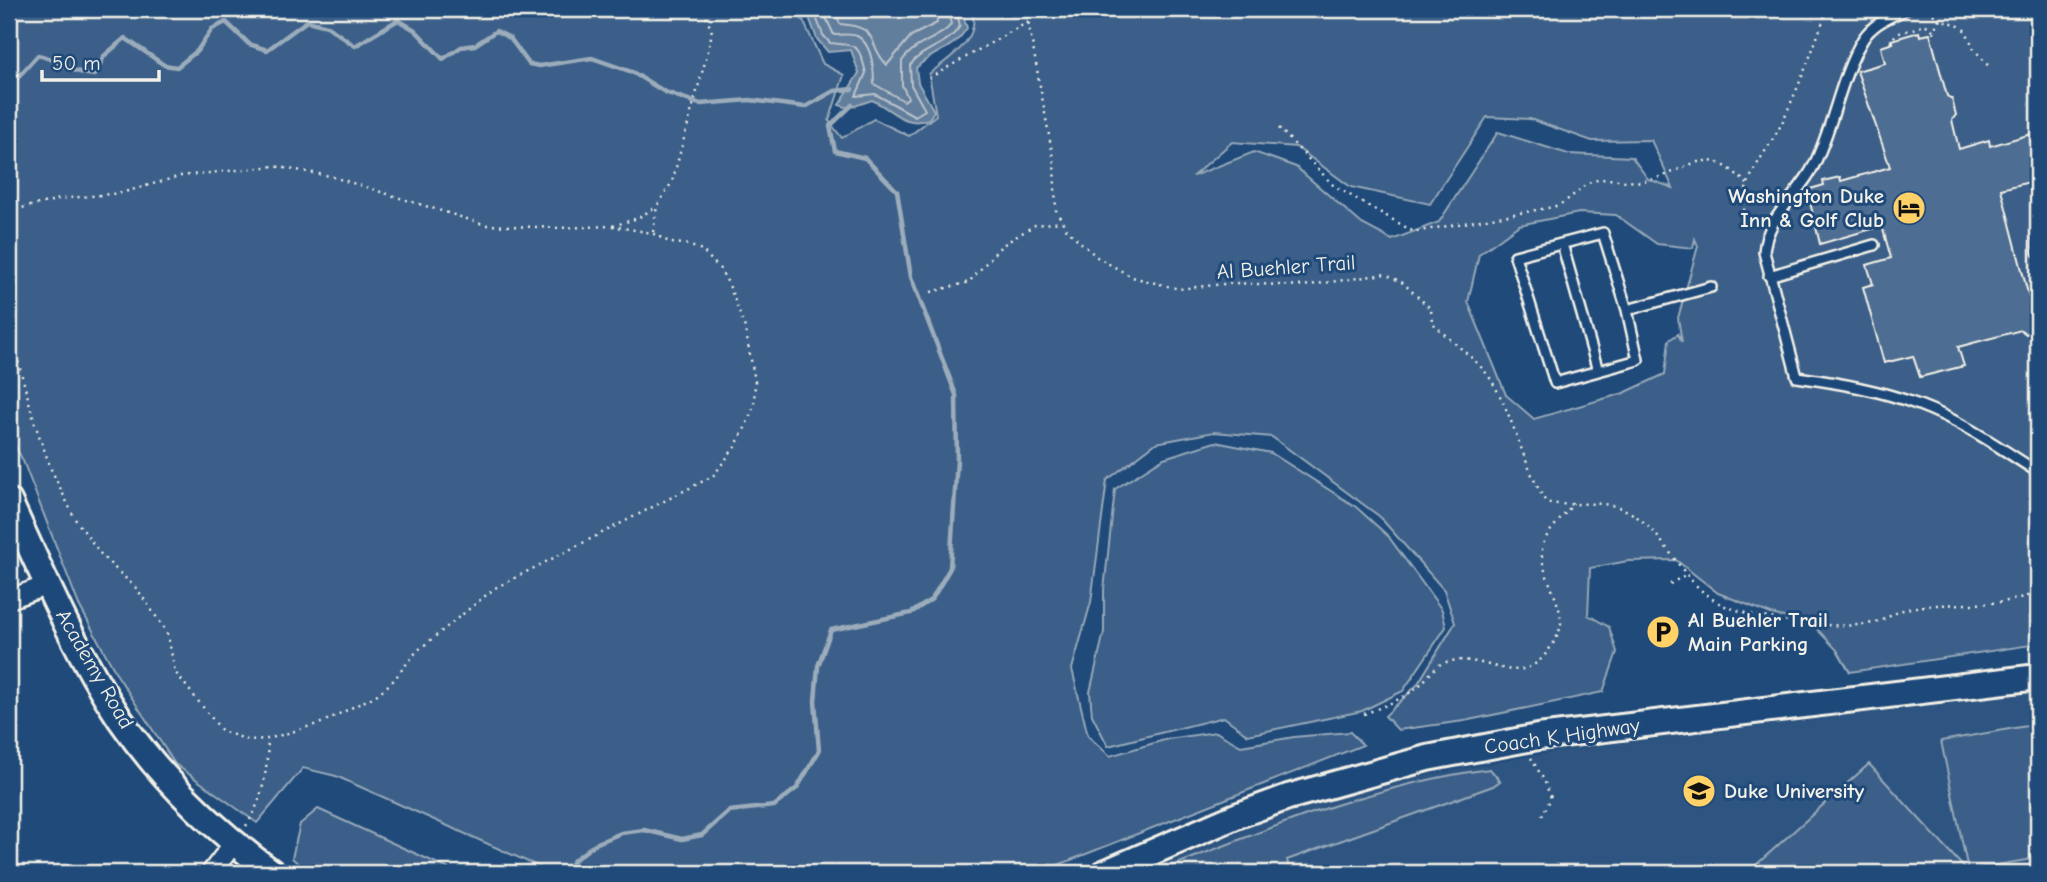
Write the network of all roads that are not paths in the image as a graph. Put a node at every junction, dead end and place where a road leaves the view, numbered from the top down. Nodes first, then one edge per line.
1 (1906, 9) edge
2 (2038, 236) edge
3 (1562, 244) junction
4 (1874, 245) dead end
5 (2038, 252) edge
6 (1769, 276) junction
7 (1711, 287) dead end
8 (1627, 310) junction
9 (1598, 371) junction
10 (2038, 472) edge
11 (9, 501) edge
12 (48, 586) junction
13 (9, 599) edge
14 (2038, 677) edge
15 (233, 844) junction
16 (211, 873) edge
17 (272, 873) edge
18 (1104, 873) edge

1 - 6 lane
2 - 5 lane
3 - 8 lane
3 - 9 lane
3 - 9 lane
4 - 6 lane
6 - 10 lane
7 - 8 lane
8 - 9 lane
11 - 12 main road, Academy Road
12 - 13 street
12 - 15 main road, Academy Road
14 - 18 main road, Coach K Highway
15 - 16 street
15 - 17 main road, Academy Road

